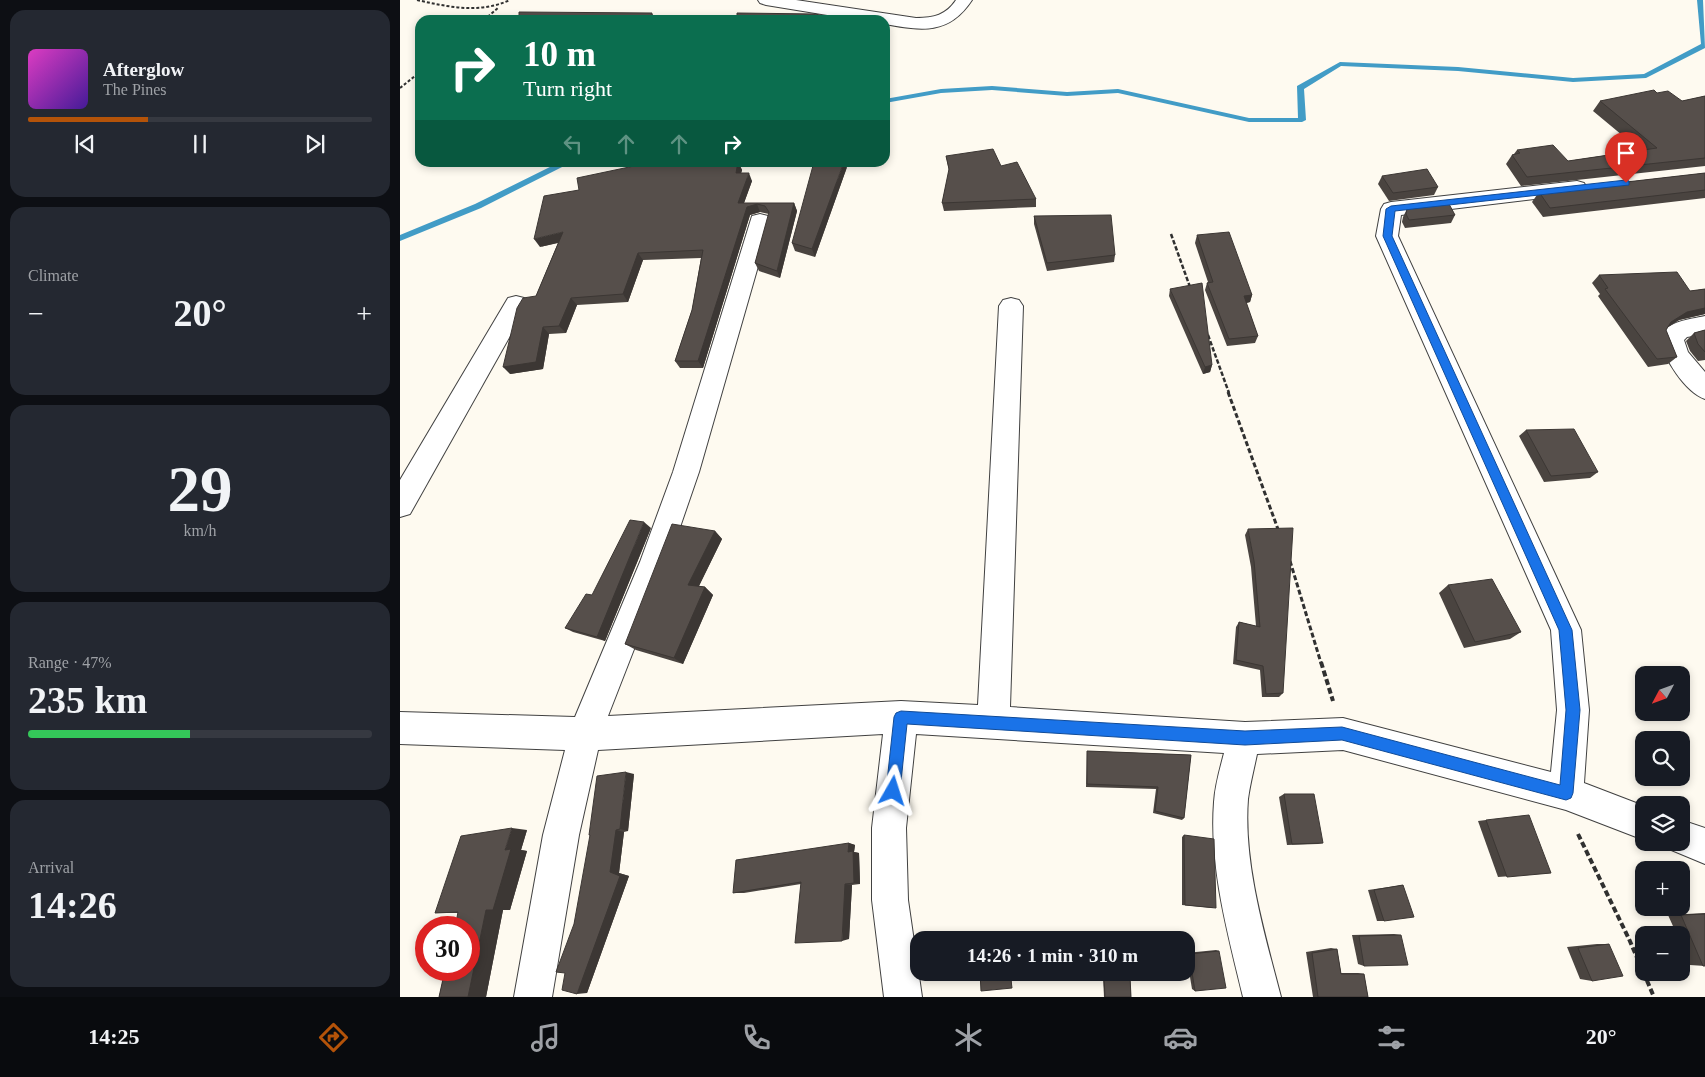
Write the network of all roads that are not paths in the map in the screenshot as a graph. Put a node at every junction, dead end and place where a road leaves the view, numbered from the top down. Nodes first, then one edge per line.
1 (766, 0) edge
2 (964, 0) edge
3 (858, 15) edge
4 (890, 20) edge
5 (1597, 186) edge
6 (760, 221) dead end
7 (516, 304) dead end
8 (1011, 306) dead end
9 (1705, 325) edge
10 (1705, 389) edge
11 (400, 505) edge
12 (901, 717) junction
13 (993, 723) junction
14 (400, 728) edge
15 (585, 734) junction
16 (1245, 738) junction
17 (1566, 793) junction
18 (1635, 820) edge
19 (1690, 840) edge
20 (1705, 846) edge
21 (533, 997) edge
22 (903, 997) edge
23 (1262, 997) edge

1 - 3 street
2 - 4 street
5 - 17 street
6 - 15 street
7 - 11 street
8 - 13 street
9 - 10 street
12 - 13 street
12 - 15 street
12 - 22 street
13 - 16 street
14 - 15 street
15 - 21 street
16 - 17 street
16 - 23 street
17 - 18 street
19 - 20 street

